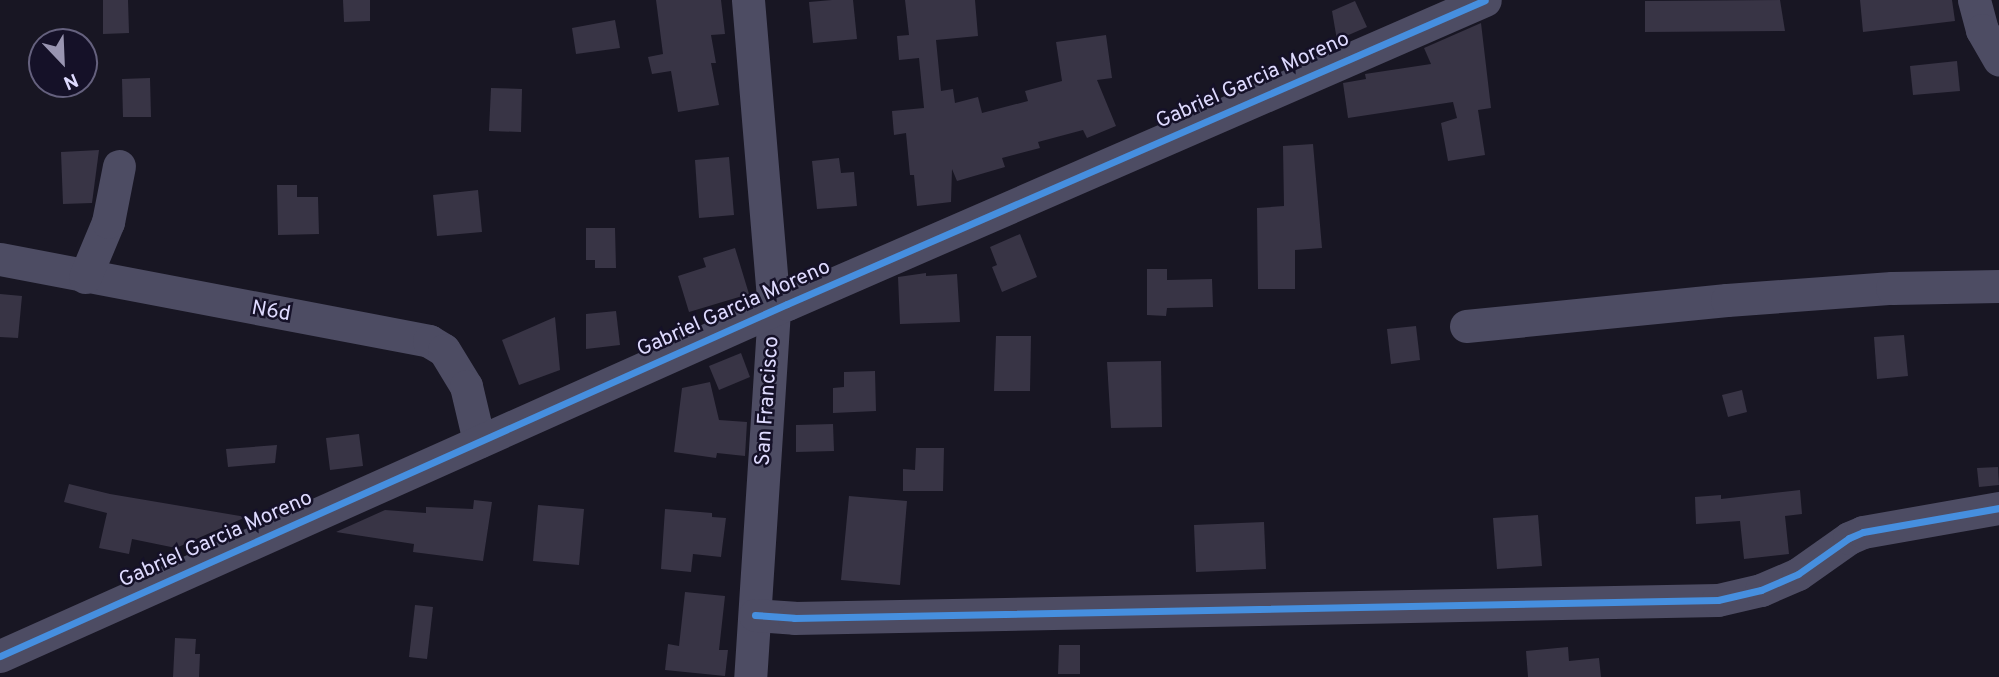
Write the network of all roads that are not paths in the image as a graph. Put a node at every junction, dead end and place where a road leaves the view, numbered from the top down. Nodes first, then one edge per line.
1 (748, 0) edge
2 (1485, 0) edge
3 (1985, 19) edge
4 (1999, 60) edge
5 (119, 166) dead end
6 (0, 259) edge
7 (85, 277) junction
8 (1999, 286) edge
9 (774, 310) junction
10 (1466, 326) dead end
11 (479, 441) junction
12 (1999, 508) edge
13 (755, 615) junction
14 (0, 656) edge
15 (750, 677) edge

1 - 9 street, San Francisco
2 - 9 street, Gabriel Garcia Moreno
3 - 4 street
5 - 7 street
6 - 7 street, N6d
7 - 11 street, N6d
8 - 10 street
9 - 11 street, Gabriel Garcia Moreno
9 - 13 street, San Francisco
11 - 14 street, Gabriel Garcia Moreno
12 - 13 street
13 - 15 street, San Francisco

